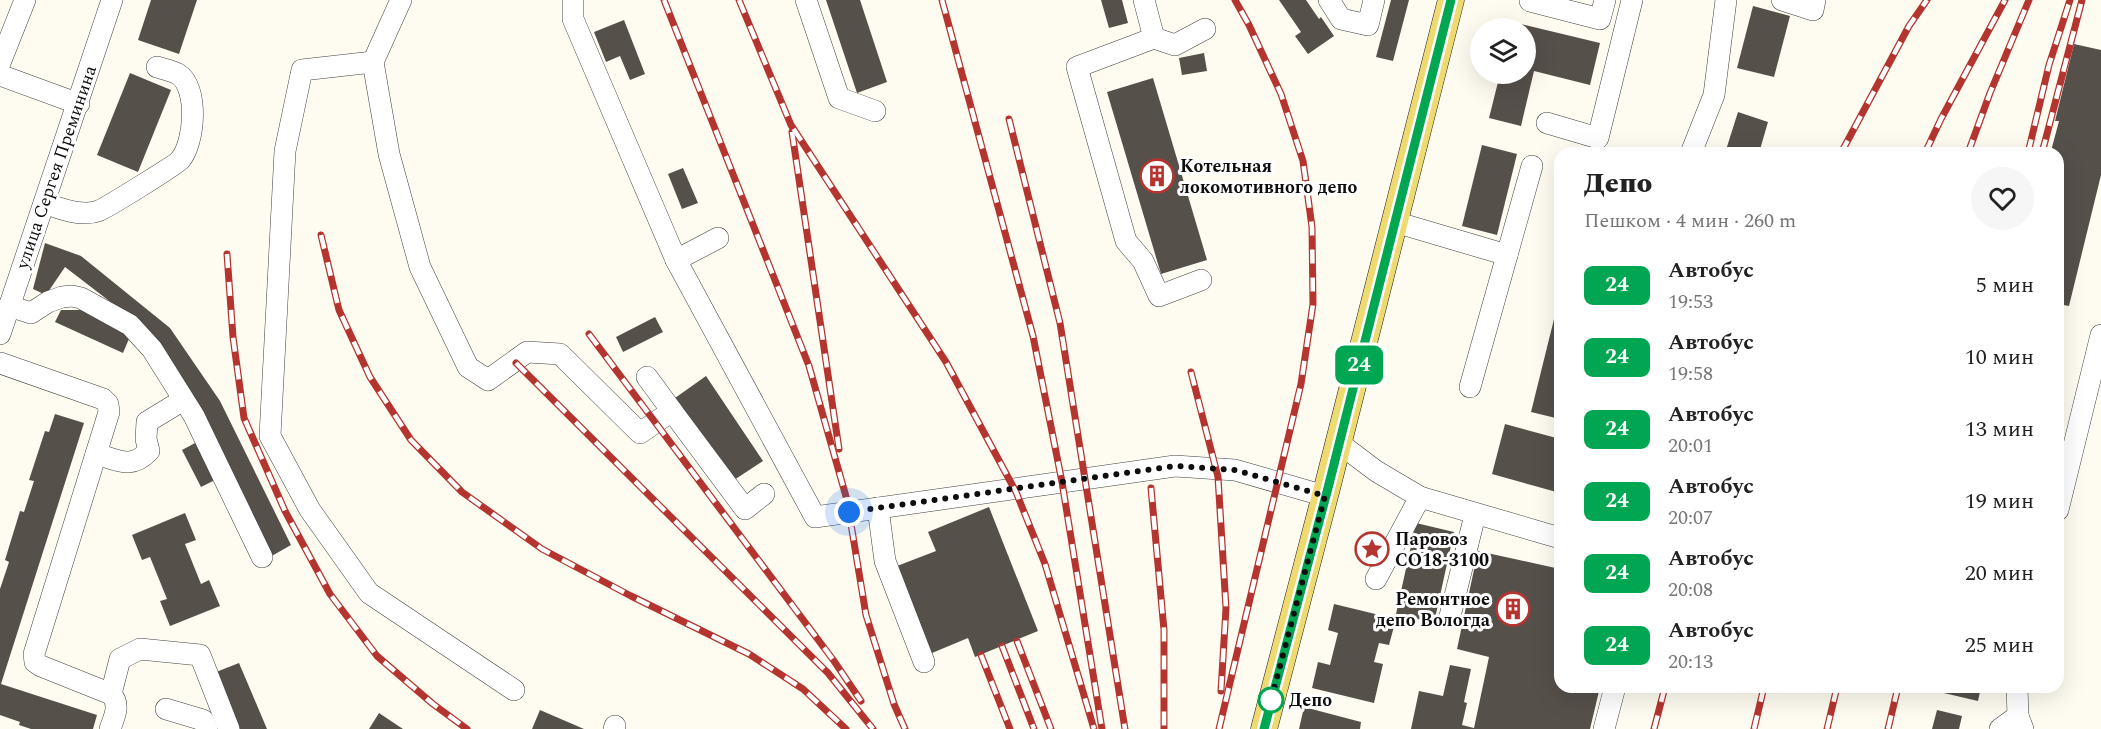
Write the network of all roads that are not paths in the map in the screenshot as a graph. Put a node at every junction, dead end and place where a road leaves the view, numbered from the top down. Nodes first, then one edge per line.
1 (25, 0) edge
2 (112, 0) edge
3 (400, 0) edge
4 (573, 0) edge
5 (806, 0) edge
6 (1144, 0) edge
7 (1329, 0) edge
8 (1374, 0) edge
9 (1451, 0) edge
10 (1605, 0) edge
11 (1632, 0) edge
12 (1726, 0) edge
13 (1782, 0) edge
14 (1530, 1) edge
15 (1814, 5) edge
16 (1205, 29) dead end
17 (1154, 38) junction
18 (373, 62) junction
19 (0, 63) edge
20 (157, 67) dead end
21 (0, 75) edge
22 (79, 104) junction
23 (875, 111) dead end
24 (1546, 123) dead end
25 (1693, 147) edge
26 (1532, 166) dead end
27 (45, 203) junction
28 (1395, 222) junction
29 (718, 238) dead end
30 (1507, 255) junction
31 (676, 260) junction
32 (1201, 280) dead end
33 (9, 306) junction
34 (0, 334) edge
35 (2101, 335) edge
36 (0, 363) edge
37 (647, 378) dead end
38 (1470, 387) dead end
39 (183, 400) junction
40 (672, 411) junction
41 (1339, 443) junction
42 (96, 454) junction
43 (2064, 486) edge
44 (764, 494) dead end
45 (1325, 496) junction
46 (1420, 497) junction
47 (878, 508) junction
48 (1475, 515) junction
49 (1554, 536) edge
50 (262, 556) dead end
51 (1376, 579) dead end
52 (1450, 616) dead end
53 (924, 662) dead end
54 (514, 690) dead end
55 (1613, 693) edge
56 (2018, 693) edge
57 (111, 694) junction
58 (166, 709) dead end
59 (2021, 722) edge
60 (110, 729) edge
61 (207, 729) edge
62 (229, 729) edge
63 (1264, 729) edge
64 (1604, 729) edge
65 (2000, 729) edge
66 (2039, 729) edge

1 - 19 street
2 - 22 street, улица Сергея Преминина
3 - 18 street
4 - 31 street
5 - 23 street
6 - 17 street
7 - 8 street
9 - 28 main road
10 - 14 street
11 - 24 street
12 - 25 street
13 - 15 street
16 - 17 street
17 - 32 street
18 - 40 street
18 - 54 street
20 - 27 street
21 - 22 street
22 - 27 street, улица Сергея Преминина
26 - 30 street
27 - 33 street, улица Сергея Преминина
28 - 30 street
28 - 41 main road
29 - 31 street
30 - 38 street
31 - 47 street
33 - 34 street, улица Сергея Преминина
33 - 39 street
35 - 43 street
36 - 42 street
37 - 40 street
39 - 42 street
39 - 50 street
40 - 44 street
41 - 45 main road
41 - 46 street
42 - 57 street
45 - 47 street
45 - 63 main road
46 - 48 street
46 - 51 street
47 - 53 street
48 - 49 street
48 - 52 street
55 - 64 street
56 - 59 street
57 - 60 street
57 - 62 street
58 - 61 street
59 - 65 street
59 - 66 street

